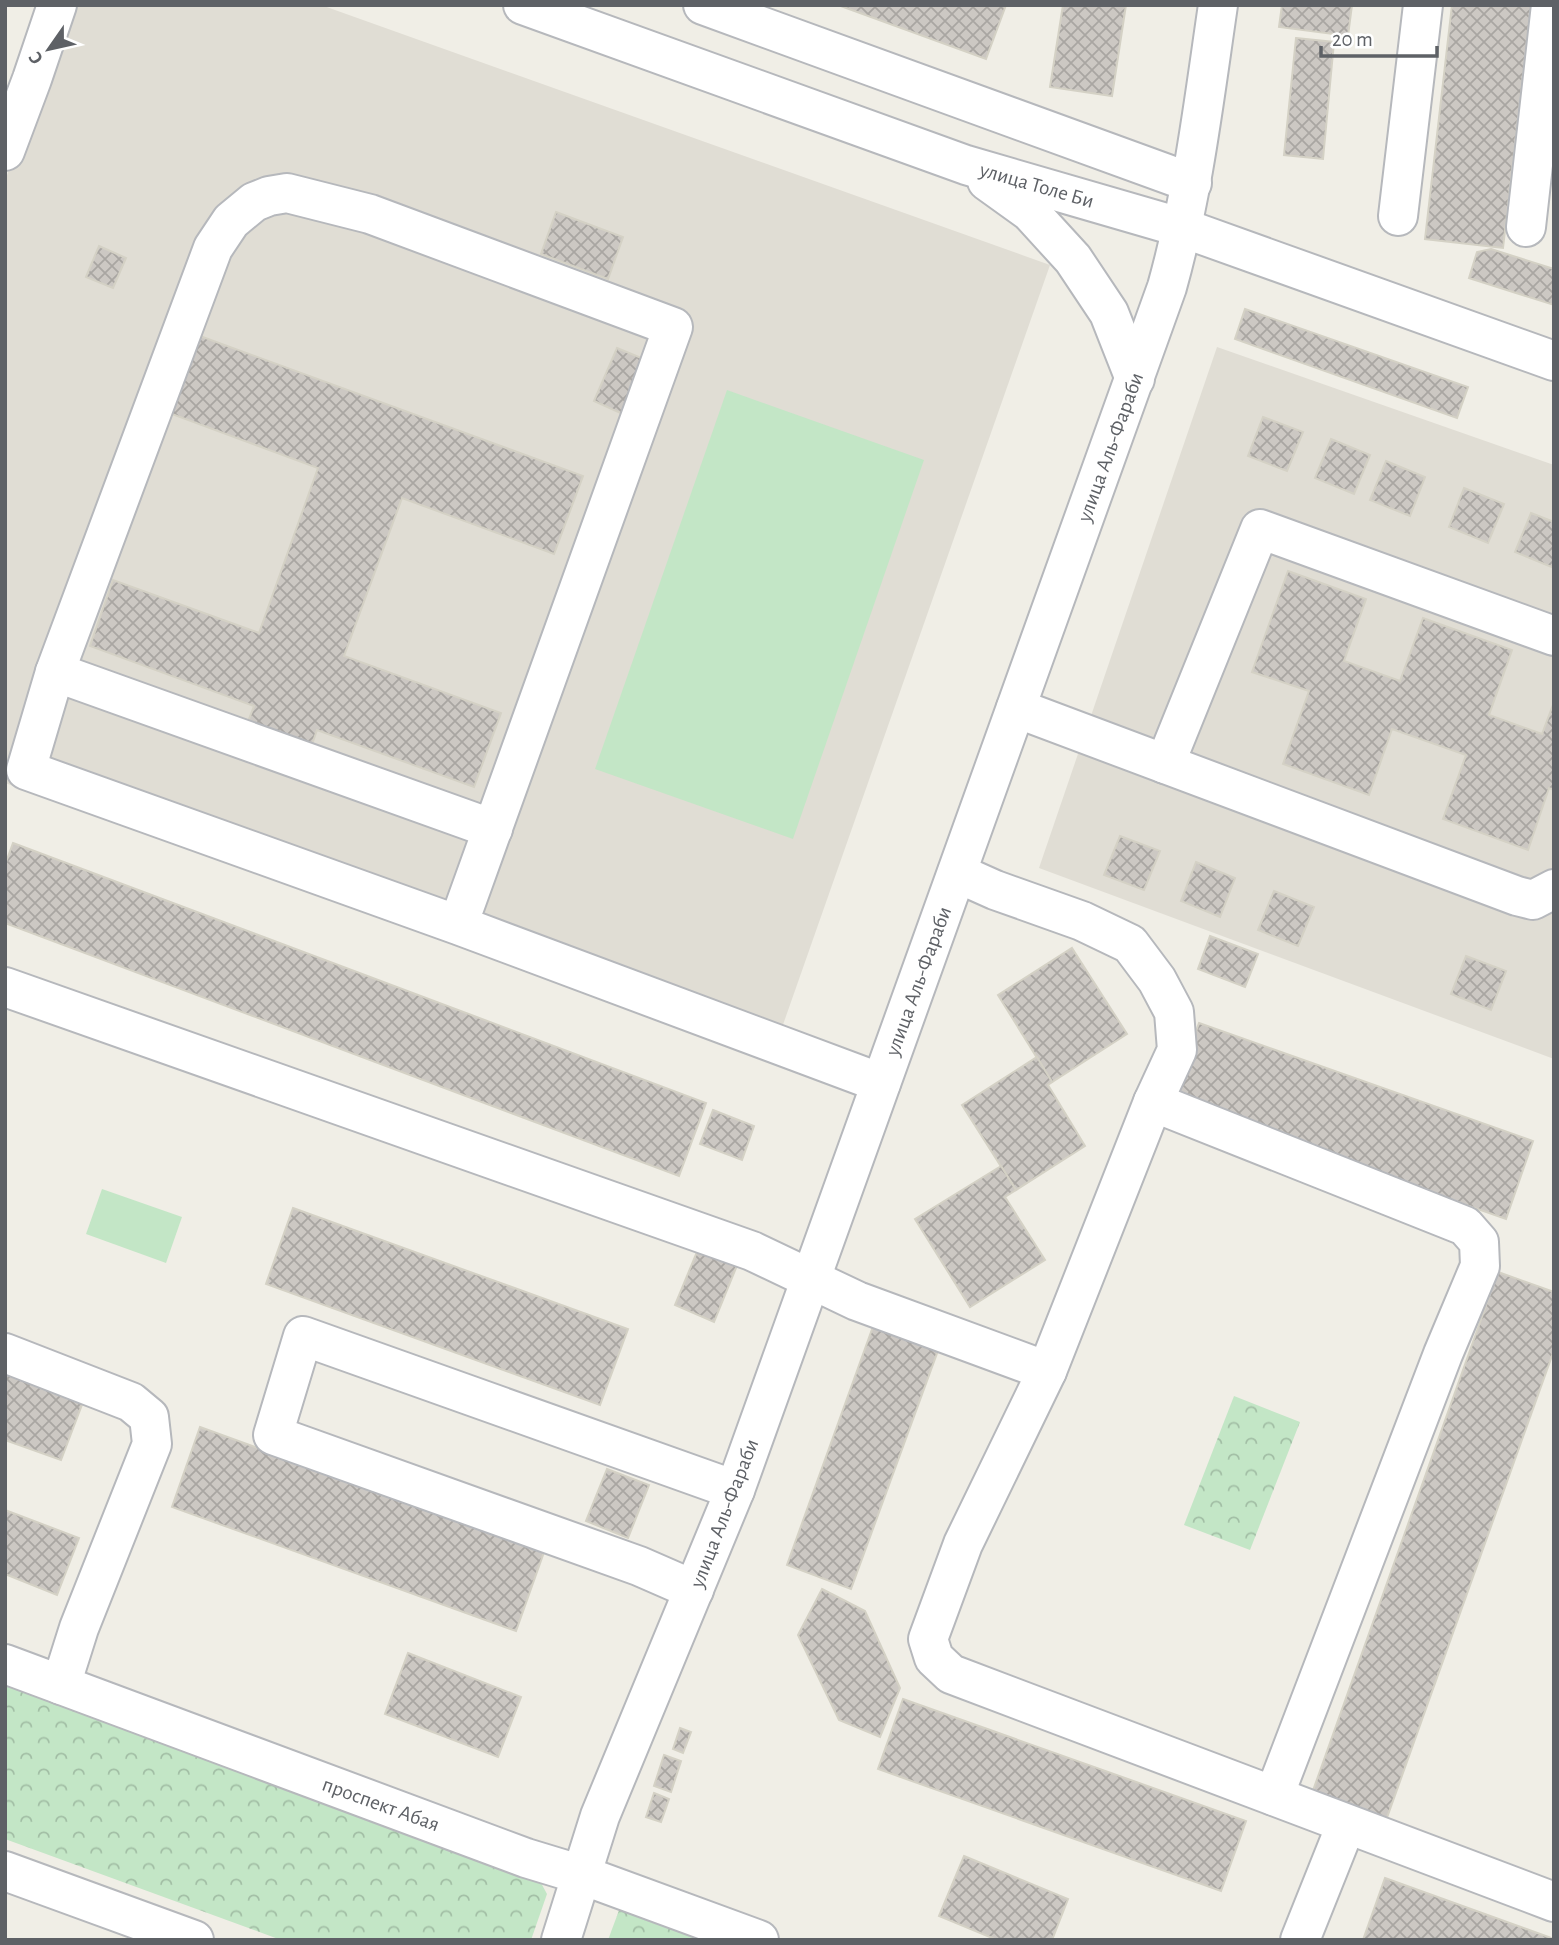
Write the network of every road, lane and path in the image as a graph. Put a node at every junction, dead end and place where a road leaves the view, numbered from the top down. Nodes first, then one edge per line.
1 (57, 5) edge
2 (523, 5) edge
3 (703, 5) edge
4 (1218, 5) edge
5 (1423, 5) edge
6 (1552, 5) edge
7 (19, 74) edge
8 (5, 151) edge
9 (966, 165) junction
10 (1192, 183) junction
11 (1398, 216) dead end
12 (1526, 227) dead end
13 (1183, 228) junction
14 (1554, 361) edge
15 (1135, 379) junction
16 (1554, 636) edge
17 (55, 672) junction
18 (1016, 708) junction
19 (1166, 764) junction
20 (493, 829) junction
21 (957, 873) junction
22 (1554, 889) edge
23 (458, 925) junction
24 (5, 987) edge
25 (881, 1083) junction
26 (1153, 1102) junction
27 (811, 1281) junction
28 (5, 1353) edge
29 (1047, 1371) junction
30 (735, 1490) junction
31 (694, 1590) junction
32 (5, 1664) edge
33 (61, 1685) junction
34 (1274, 1796) junction
35 (1346, 1825) junction
36 (5, 1871) edge
37 (582, 1875) junction
38 (1554, 1902) edge
39 (194, 1940) edge
40 (561, 1940) edge
41 (759, 1940) edge
42 (1300, 1940) edge

1 - 7 street
2 - 9 street, улица Толе Би
3 - 10 street
4 - 10 street, улица Аль-Фараби
5 - 11 street
6 - 12 street
7 - 8 street
9 - 13 street, улица Толе Би
9 - 15 street
10 - 13 street, улица Аль-Фараби
13 - 14 street, улица Толе Би
13 - 15 street, улица Аль-Фараби
15 - 18 street, улица Аль-Фараби
16 - 19 street
17 - 20 street
17 - 20 street
17 - 23 street
18 - 19 street
18 - 21 street, улица Аль-Фараби
19 - 22 street
20 - 23 street
21 - 25 street, улица Аль-Фараби
21 - 26 street
23 - 25 street
24 - 27 street
25 - 27 street, улица Аль-Фараби
26 - 29 street
26 - 34 street
27 - 29 street
27 - 30 street, улица Аль-Фараби
28 - 33 street
29 - 34 street
30 - 31 street, улица Аль-Фараби
30 - 31 street
31 - 37 street, улица Аль-Фараби
32 - 33 street, проспект Абая
33 - 37 street, проспект Абая
34 - 35 street
35 - 38 street
35 - 42 street
36 - 39 street
37 - 40 street, улица Аль-Фараби
37 - 41 street, проспект Абая

